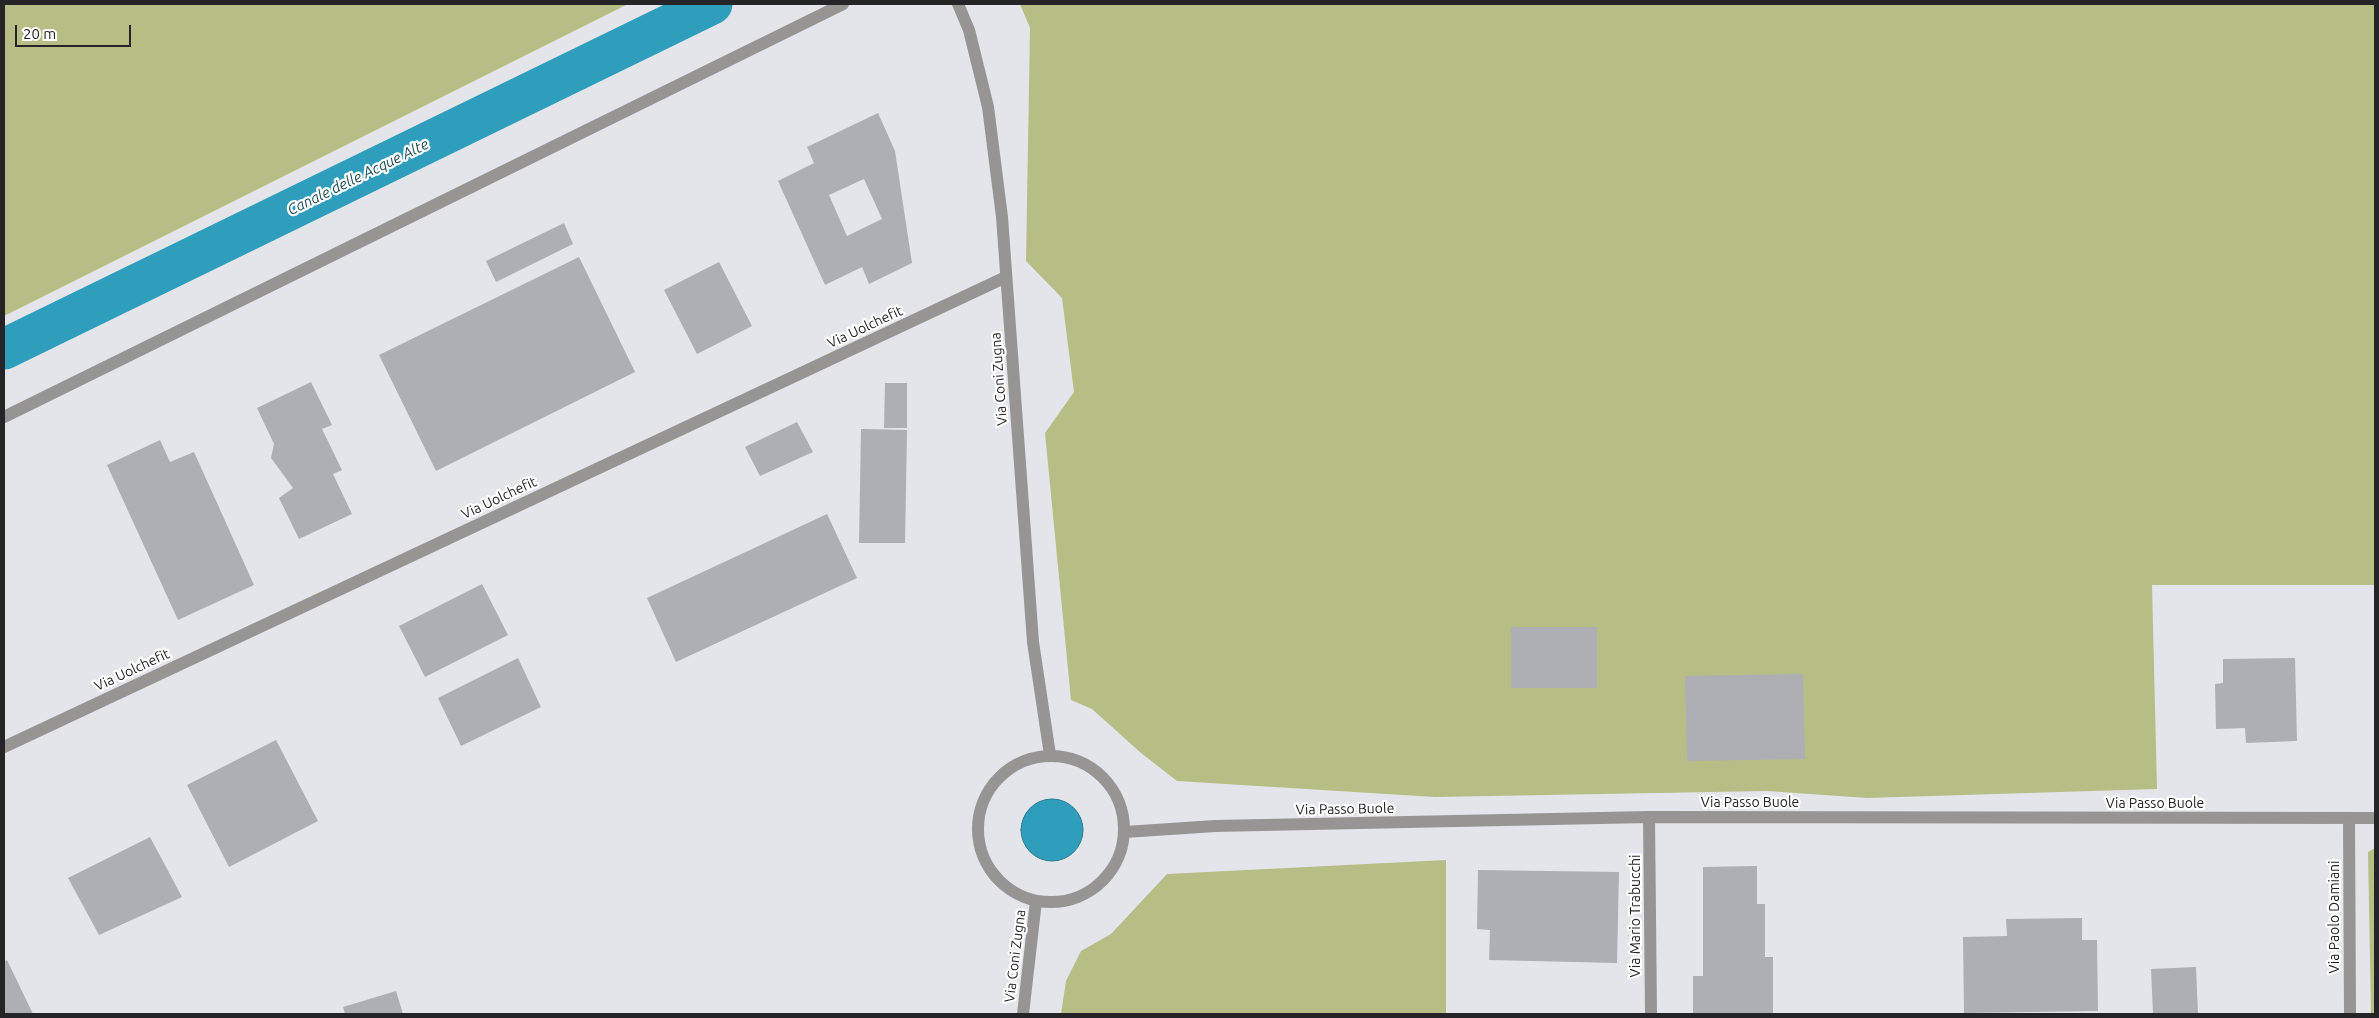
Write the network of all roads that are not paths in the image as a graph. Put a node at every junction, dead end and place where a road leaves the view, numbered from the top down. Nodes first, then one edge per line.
1 (843, 4) edge
2 (958, 4) edge
3 (1006, 277) junction
4 (4, 417) edge
5 (4, 747) edge
6 (1050, 755) junction
7 (1649, 817) junction
8 (2375, 818) edge
9 (2349, 819) junction
10 (1125, 832) junction
11 (1036, 901) junction
12 (1023, 1014) edge
13 (1651, 1014) edge
14 (2350, 1014) edge

1 - 4 street
2 - 3 street, Via Coni Zugna
3 - 5 street, Via Uolchefit
3 - 6 street, Via Coni Zugna
6 - 10 street
6 - 11 street
7 - 9 street, Via Passo Buole
7 - 10 street, Via Passo Buole
7 - 13 street, Via Mario Trabucchi
8 - 9 street, Via Passo Buole
9 - 14 street, Via Paolo Damiani
10 - 11 street
11 - 12 street, Via Coni Zugna

